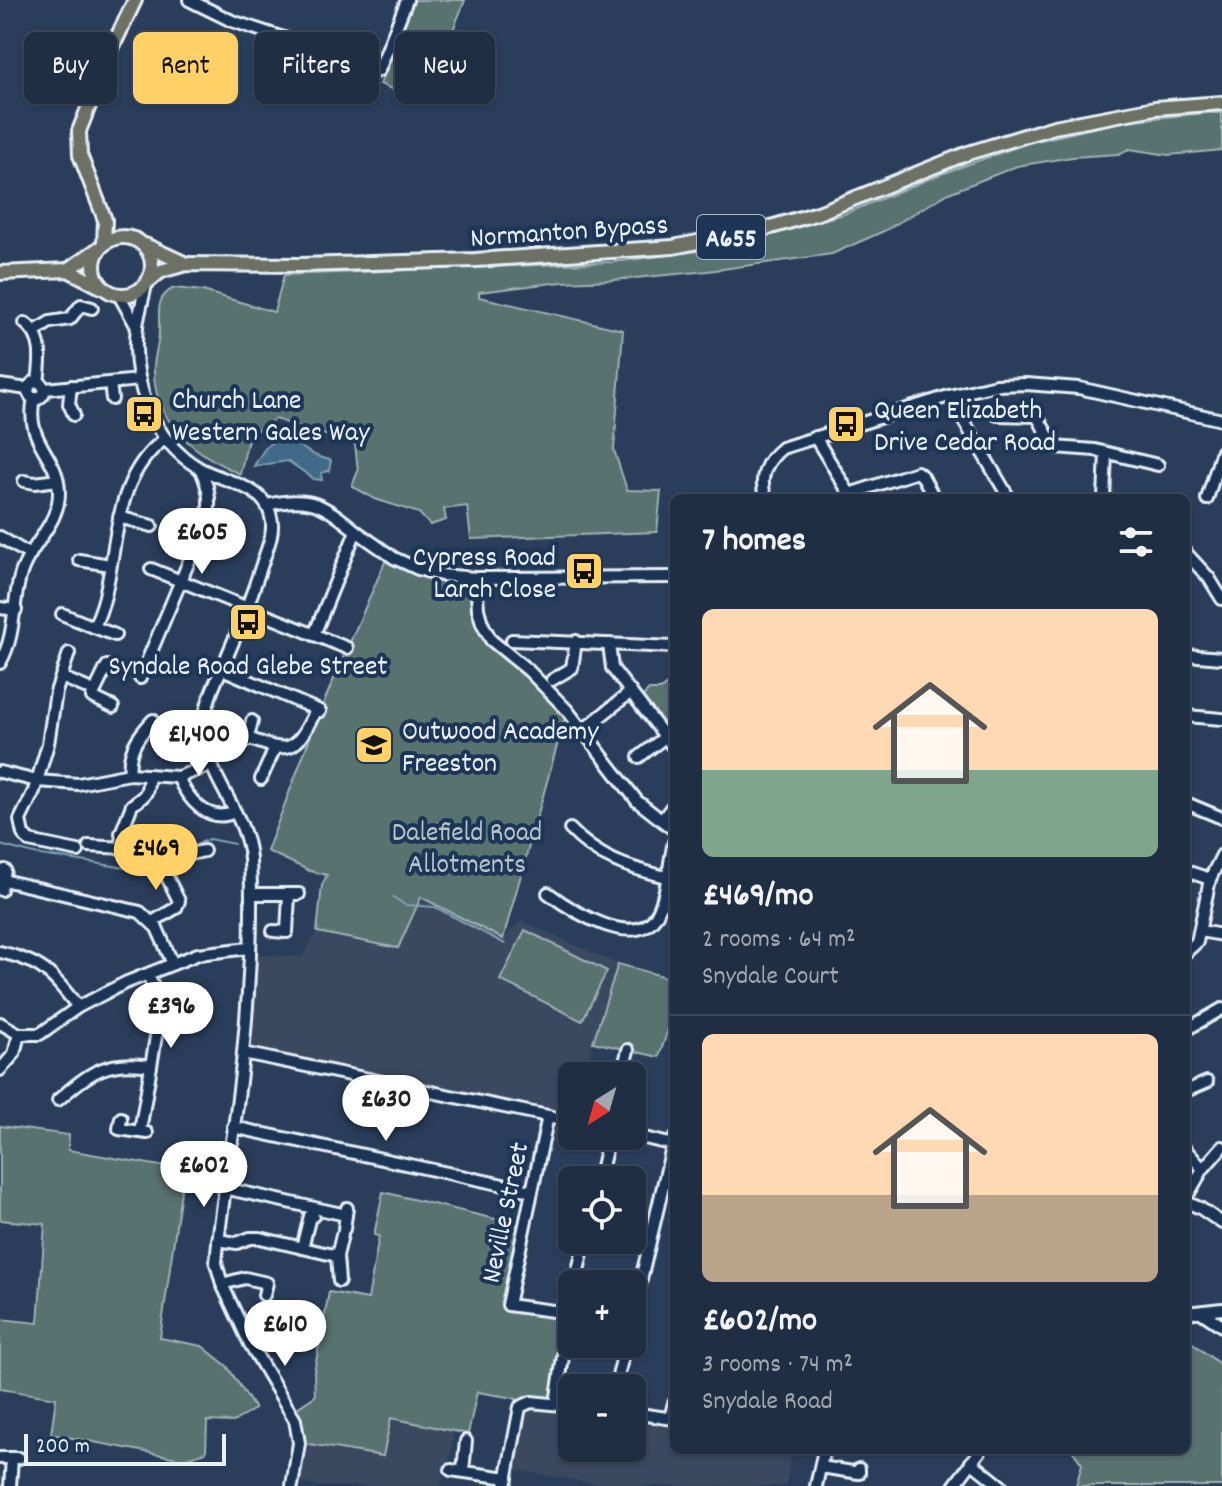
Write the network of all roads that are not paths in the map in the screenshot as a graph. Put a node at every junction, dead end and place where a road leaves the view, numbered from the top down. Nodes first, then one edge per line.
1 (135, 0) edge
2 (189, 0) edge
3 (407, 0) edge
4 (1222, 103) edge
5 (105, 220) junction
6 (138, 241) junction
7 (102, 246) junction
8 (186, 264) junction
9 (68, 270) junction
10 (0, 273) edge
11 (147, 283) junction
12 (115, 294) junction
13 (92, 308) dead end
14 (25, 323) dead end
15 (137, 327) junction
16 (34, 332) junction
17 (140, 380) junction
18 (110, 383) junction
19 (0, 385) edge
20 (41, 385) junction
21 (71, 386) junction
22 (31, 394) junction
23 (949, 396) junction
24 (112, 401) dead end
25 (67, 408) dead end
26 (997, 415) dead end
27 (1222, 420) edge
28 (815, 437) junction
29 (165, 439) junction
30 (1222, 451) edge
31 (1106, 453) junction
32 (1158, 466) dead end
33 (201, 470) junction
34 (57, 480) junction
35 (22, 481) dead end
36 (764, 494) edge
37 (849, 494) edge
38 (856, 494) edge
39 (931, 494) edge
40 (1007, 494) edge
41 (1104, 494) edge
42 (1207, 499) dead end
43 (267, 505) junction
44 (119, 517) junction
45 (152, 526) dead end
46 (356, 531) junction
47 (0, 537) edge
48 (30, 555) junction
49 (1190, 558) edge
50 (79, 560) dead end
51 (110, 565) junction
52 (151, 569) dead end
53 (670, 577) edge
54 (476, 578) junction
55 (181, 581) junction
56 (1220, 592) edge
57 (0, 608) edge
58 (248, 608) junction
59 (16, 610) junction
60 (62, 614) dead end
61 (94, 627) junction
62 (115, 635) dead end
63 (314, 635) junction
64 (512, 640) dead end
65 (576, 641) junction
66 (609, 644) junction
67 (670, 647) edge
68 (347, 648) dead end
69 (69, 653) dead end
70 (1190, 655) edge
71 (1222, 658) edge
72 (0, 663) edge
73 (107, 666) dead end
74 (222, 669) junction
75 (61, 677) junction
76 (140, 678) dead end
77 (552, 680) dead end
78 (94, 691) junction
79 (631, 692) junction
80 (113, 707) dead end
81 (1190, 716) edge
82 (154, 718) dead end
83 (1222, 719) edge
84 (252, 721) dead end
85 (582, 731) junction
86 (665, 737) junction
87 (670, 743) edge
88 (275, 748) junction
89 (644, 756) dead end
90 (211, 765) junction
91 (0, 772) edge
92 (130, 774) junction
93 (149, 775) junction
94 (260, 775) dead end
95 (178, 777) junction
96 (37, 781) junction
97 (1190, 805) edge
98 (670, 809) edge
99 (234, 812) junction
100 (1222, 818) edge
101 (662, 820) junction
102 (670, 827) edge
103 (570, 829) dead end
104 (204, 851) dead end
105 (1222, 855) edge
106 (670, 860) edge
107 (1190, 872) edge
108 (666, 877) junction
109 (1210, 879) junction
110 (3, 880) edge
111 (548, 893) dead end
112 (251, 894) junction
113 (152, 922) junction
114 (273, 931) dead end
115 (1200, 931) junction
116 (1222, 935) edge
117 (249, 948) junction
118 (1190, 948) edge
119 (0, 952) edge
120 (173, 964) junction
121 (148, 975) junction
122 (78, 1007) junction
123 (1222, 1009) edge
124 (0, 1023) edge
125 (1190, 1029) edge
126 (19, 1034) junction
127 (628, 1050) dead end
128 (243, 1053) junction
129 (625, 1062) edge
130 (151, 1066) junction
131 (0, 1070) edge
132 (1207, 1082) dead end
133 (1190, 1089) edge
134 (57, 1100) dead end
135 (548, 1116) junction
136 (121, 1118) dead end
137 (558, 1118) edge
138 (233, 1127) junction
139 (646, 1138) edge
140 (670, 1142) edge
141 (1222, 1147) edge
142 (1190, 1154) edge
143 (670, 1160) edge
144 (1203, 1169) junction
145 (224, 1188) junction
146 (531, 1191) junction
147 (1190, 1193) edge
148 (1190, 1202) edge
149 (313, 1216) dead end
150 (1222, 1223) edge
151 (218, 1240) junction
152 (302, 1248) junction
153 (337, 1256) junction
154 (644, 1270) edge
155 (339, 1281) dead end
156 (222, 1284) junction
157 (264, 1295) dead end
158 (1222, 1309) edge
159 (558, 1312) edge
160 (1201, 1312) junction
161 (1190, 1313) edge
162 (1222, 1326) edge
163 (562, 1358) edge
164 (556, 1404) joint
165 (646, 1415) edge
166 (670, 1418) edge
167 (466, 1441) dead end
168 (823, 1454) edge
169 (978, 1454) edge
170 (10, 1458) edge
171 (971, 1462) junction
172 (821, 1467) junction
173 (859, 1469) dead end
174 (451, 1470) dead end
175 (463, 1471) junction
176 (506, 1482) edge
177 (10, 1486) edge
178 (292, 1486) edge
179 (816, 1486) edge
180 (954, 1486) edge
181 (1001, 1486) edge

1 - 5 main road
2 - 3 street
4 - 8 main road, Normanton Bypass / A655
5 - 6 main road, Normanton Bypass
5 - 7 main road
6 - 7 main road
6 - 8 main road, Normanton Bypass / A655
6 - 11 main road
7 - 9 main road
7 - 12 main road
8 - 11 main road, Normanton Bypass / A655
9 - 10 main road
9 - 12 main road
11 - 12 main road
11 - 15 street
12 - 15 street
13 - 16 street
14 - 16 street
15 - 17 street
16 - 20 street
17 - 18 street
17 - 29 street
18 - 21 street
18 - 24 street
19 - 22 street
20 - 21 street
20 - 22 street
21 - 25 street
22 - 34 street
23 - 27 street
23 - 28 street
23 - 40 street
26 - 31 street
28 - 36 street
28 - 37 street
29 - 33 street
29 - 44 street
30 - 42 street
31 - 32 street
31 - 41 street
33 - 43 street
33 - 55 street
34 - 35 street
34 - 48 street
38 - 39 street
43 - 46 street
43 - 58 street
44 - 45 street
44 - 51 street
46 - 54 street
46 - 63 street
47 - 48 street
48 - 59 street
49 - 56 street
50 - 51 street
51 - 61 street
52 - 55 street
53 - 54 street
54 - 85 street
55 - 58 street
55 - 76 street
57 - 59 street
58 - 63 street
58 - 74 street
59 - 72 street
60 - 61 street
61 - 62 street
63 - 68 street
64 - 65 street
65 - 66 street
65 - 77 street
66 - 67 street
66 - 79 street
69 - 75 street
70 - 71 street
73 - 78 street
74 - 88 street
74 - 90 street
75 - 78 street
75 - 96 street
78 - 80 street
79 - 85 street
79 - 86 street
81 - 83 street
82 - 92 street
84 - 88 street
85 - 101 street
86 - 87 street
86 - 89 street
88 - 94 street
90 - 95 street
90 - 99 street
91 - 96 street
92 - 93 street
92 - 96 street
93 - 95 street
93 - 96 street
95 - 99 street
97 - 100 street
98 - 101 street
99 - 112 street
101 - 102 street
103 - 108 street
104 - 113 street
105 - 109 street
106 - 108 street
107 - 109 street
108 - 111 street
109 - 115 street
110 - 113 street
112 - 114 street
112 - 117 street
113 - 120 street
115 - 116 street
115 - 118 street
117 - 120 street
117 - 128 street
119 - 122 street
120 - 121 street
121 - 122 street
121 - 130 street
122 - 126 street
123 - 125 street
124 - 126 street
126 - 131 street
127 - 129 street
128 - 135 street
128 - 138 street
130 - 134 street
130 - 136 street
132 - 133 street
135 - 137 street
135 - 146 street, Neville Street
138 - 145 street
138 - 146 street
139 - 140 street
141 - 144 street
142 - 144 street
143 - 154 street
144 - 147 street
145 - 151 street
145 - 153 street
146 - 159 street, Neville Street
148 - 150 street
149 - 152 street
151 - 152 street
151 - 156 street
152 - 153 street
153 - 155 street
156 - 157 street
156 - 178 street
158 - 160 street
160 - 161 street
160 - 162 street
163 - 164 street
164 - 176 street
165 - 166 street
167 - 175 street
168 - 172 street
169 - 171 street
170 - 177 street
171 - 180 street
171 - 181 street
172 - 173 street
172 - 179 street
174 - 175 street
175 - 176 street

